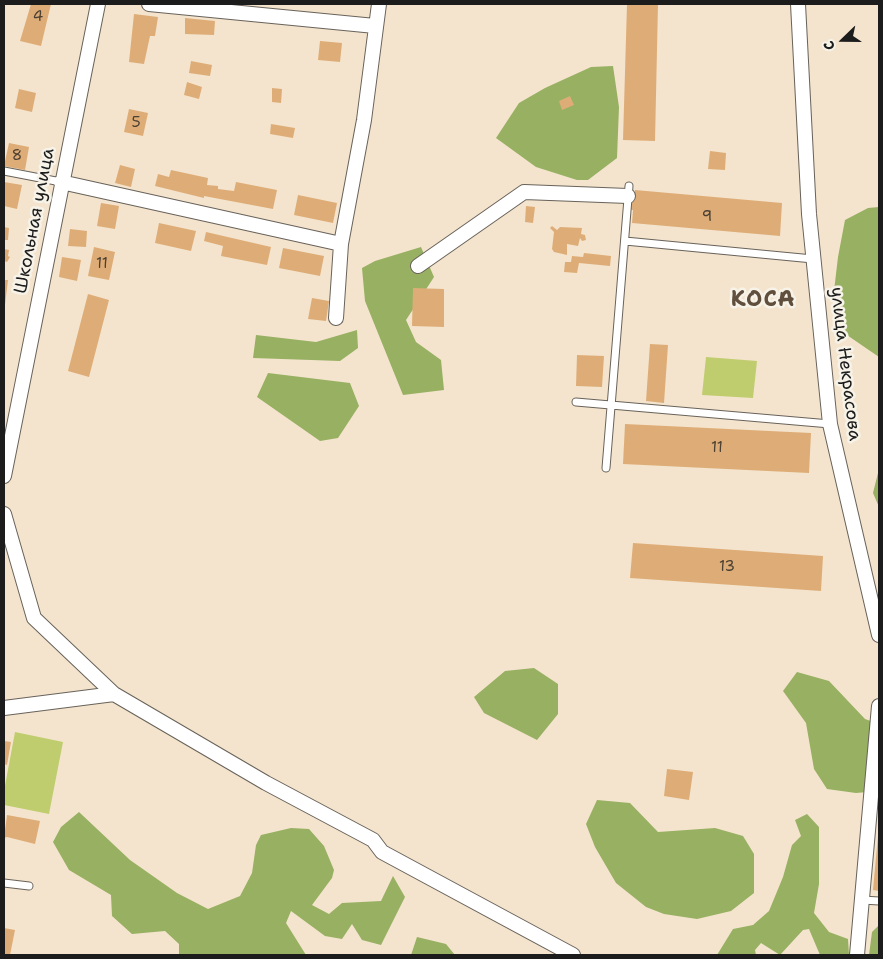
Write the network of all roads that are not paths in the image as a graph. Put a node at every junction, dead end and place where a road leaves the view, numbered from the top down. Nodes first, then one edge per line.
1 (98, 4) edge
2 (149, 4) edge
3 (379, 4) edge
4 (798, 4) edge
5 (375, 26) junction
6 (4, 171) edge
7 (61, 182) junction
8 (629, 191) joint
9 (624, 241) junction
10 (341, 244) junction
11 (813, 259) junction
12 (418, 266) dead end
13 (336, 318) dead end
14 (576, 402) dead end
15 (611, 406) junction
16 (9, 420) edge
17 (830, 424) junction
18 (606, 468) dead end
19 (4, 476) edge
20 (4, 514) edge
21 (879, 635) edge
22 (114, 694) junction
23 (879, 706) edge
24 (4, 708) edge
25 (4, 882) edge
26 (28, 886) dead end
27 (862, 900) junction
28 (879, 901) edge
29 (573, 955) edge
30 (857, 955) edge

1 - 7 street, Школьная улица
2 - 5 street
3 - 5 street
4 - 11 street, улица Некрасова
5 - 10 street
6 - 7 lane
7 - 10 street
7 - 16 street, Школьная улица
8 - 9 lane
8 - 12 street
9 - 11 lane
9 - 15 lane
10 - 13 street
11 - 17 street, улица Некрасова
14 - 15 lane
15 - 17 lane
15 - 18 lane
16 - 19 street, Школьная улица
17 - 21 street, улица Некрасова
20 - 22 street
22 - 24 street
22 - 29 street
23 - 27 street
25 - 26 lane
27 - 28 lane
27 - 30 street

